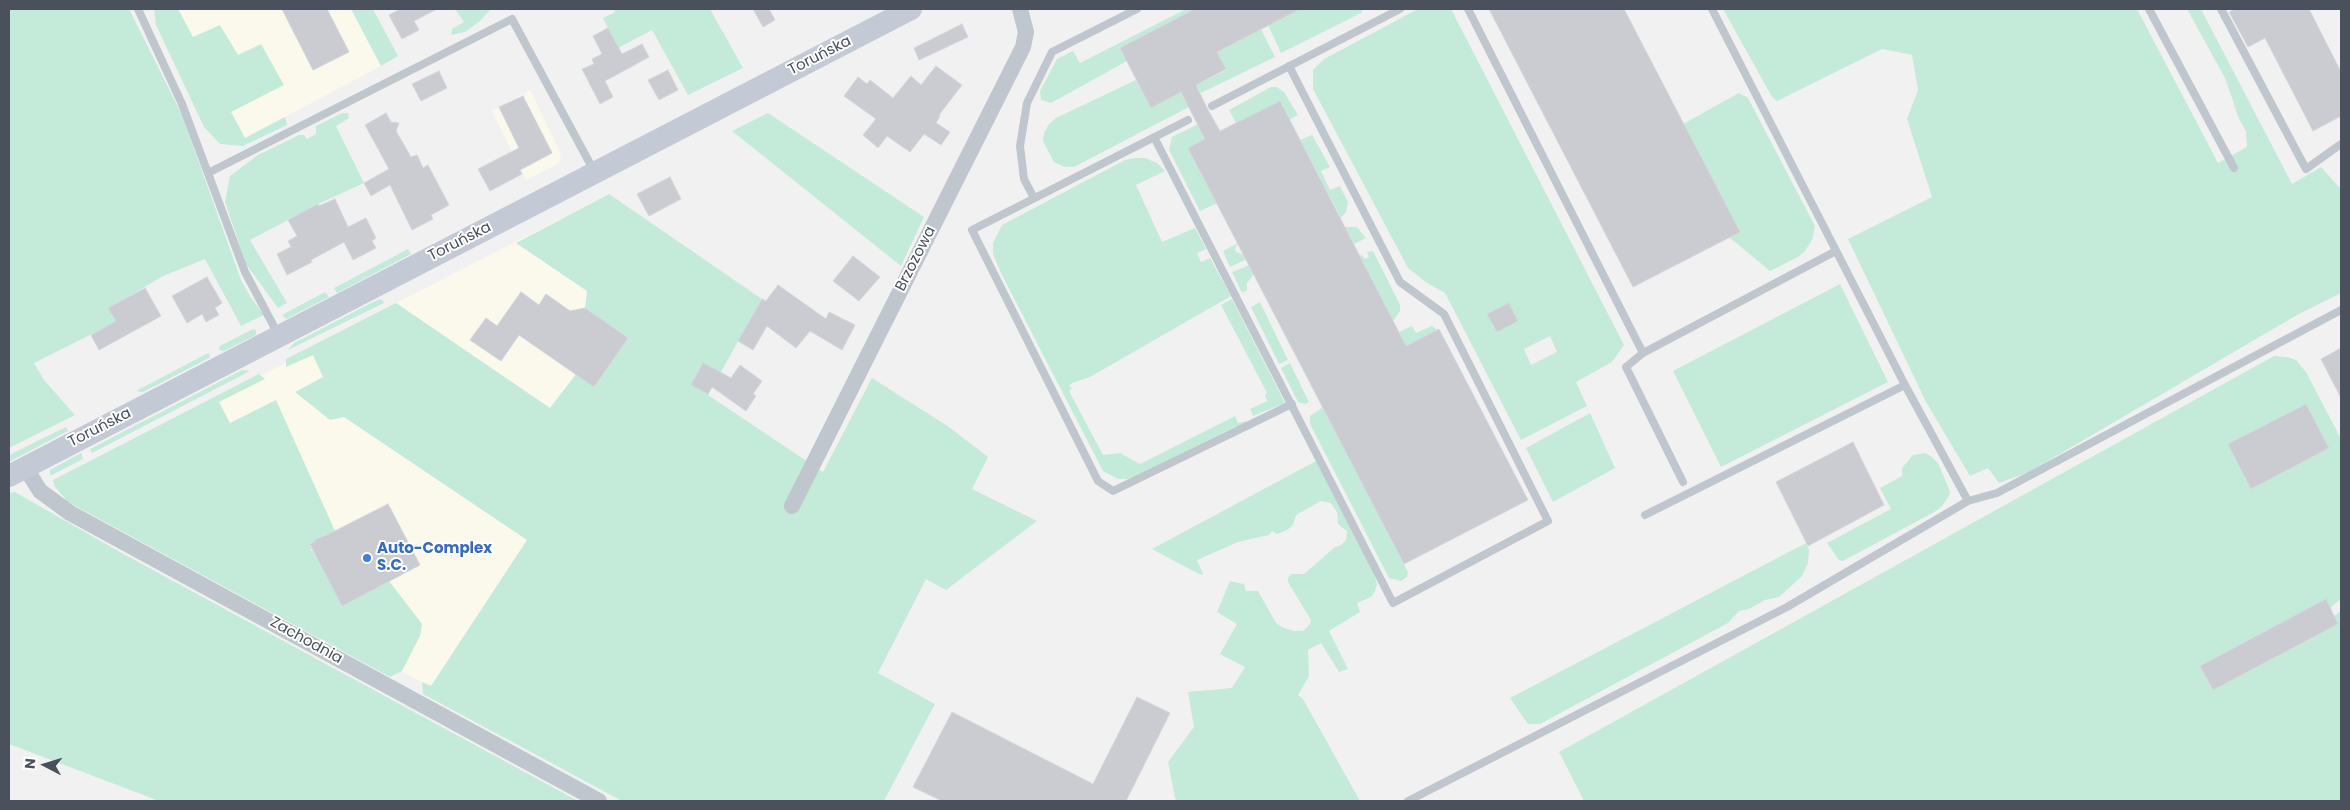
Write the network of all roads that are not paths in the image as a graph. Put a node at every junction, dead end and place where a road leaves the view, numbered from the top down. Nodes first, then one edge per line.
1 (138, 9) edge
2 (911, 9) edge
3 (1020, 9) edge
4 (1137, 9) edge
5 (1398, 9) edge
6 (1468, 9) edge
7 (1712, 9) edge
8 (2149, 9) edge
9 (2221, 9) edge
10 (1288, 66) junction
11 (1212, 106) dead end
12 (1188, 120) dead end
13 (1154, 137) junction
14 (2341, 144) edge
15 (2234, 168) dead end
16 (208, 173) junction
17 (595, 173) junction
18 (1034, 198) junction
19 (1836, 251) junction
20 (2341, 310) edge
21 (279, 336) junction
22 (1643, 353) junction
23 (1905, 385) junction
24 (1292, 404) junction
25 (17, 472) edge
26 (1682, 482) dead end
27 (1968, 501) junction
28 (792, 506) dead end
29 (1646, 514) dead end
30 (599, 801) edge
31 (1408, 801) edge

1 - 16 lane
2 - 17 street, Toruńska
3 - 28 street, Brzozowa
4 - 18 lane
5 - 10 lane
6 - 22 lane
7 - 19 lane
8 - 15 lane
9 - 14 lane
10 - 11 lane
10 - 24 lane
12 - 13 lane
13 - 18 lane
13 - 24 lane
16 - 17 lane
16 - 21 lane
17 - 21 street, Toruńska
18 - 24 lane
19 - 22 lane
19 - 23 lane
20 - 27 lane
21 - 25 street, Toruńska
22 - 26 lane
23 - 27 lane
23 - 29 lane
25 - 30 street, Zachodnia
27 - 31 lane

